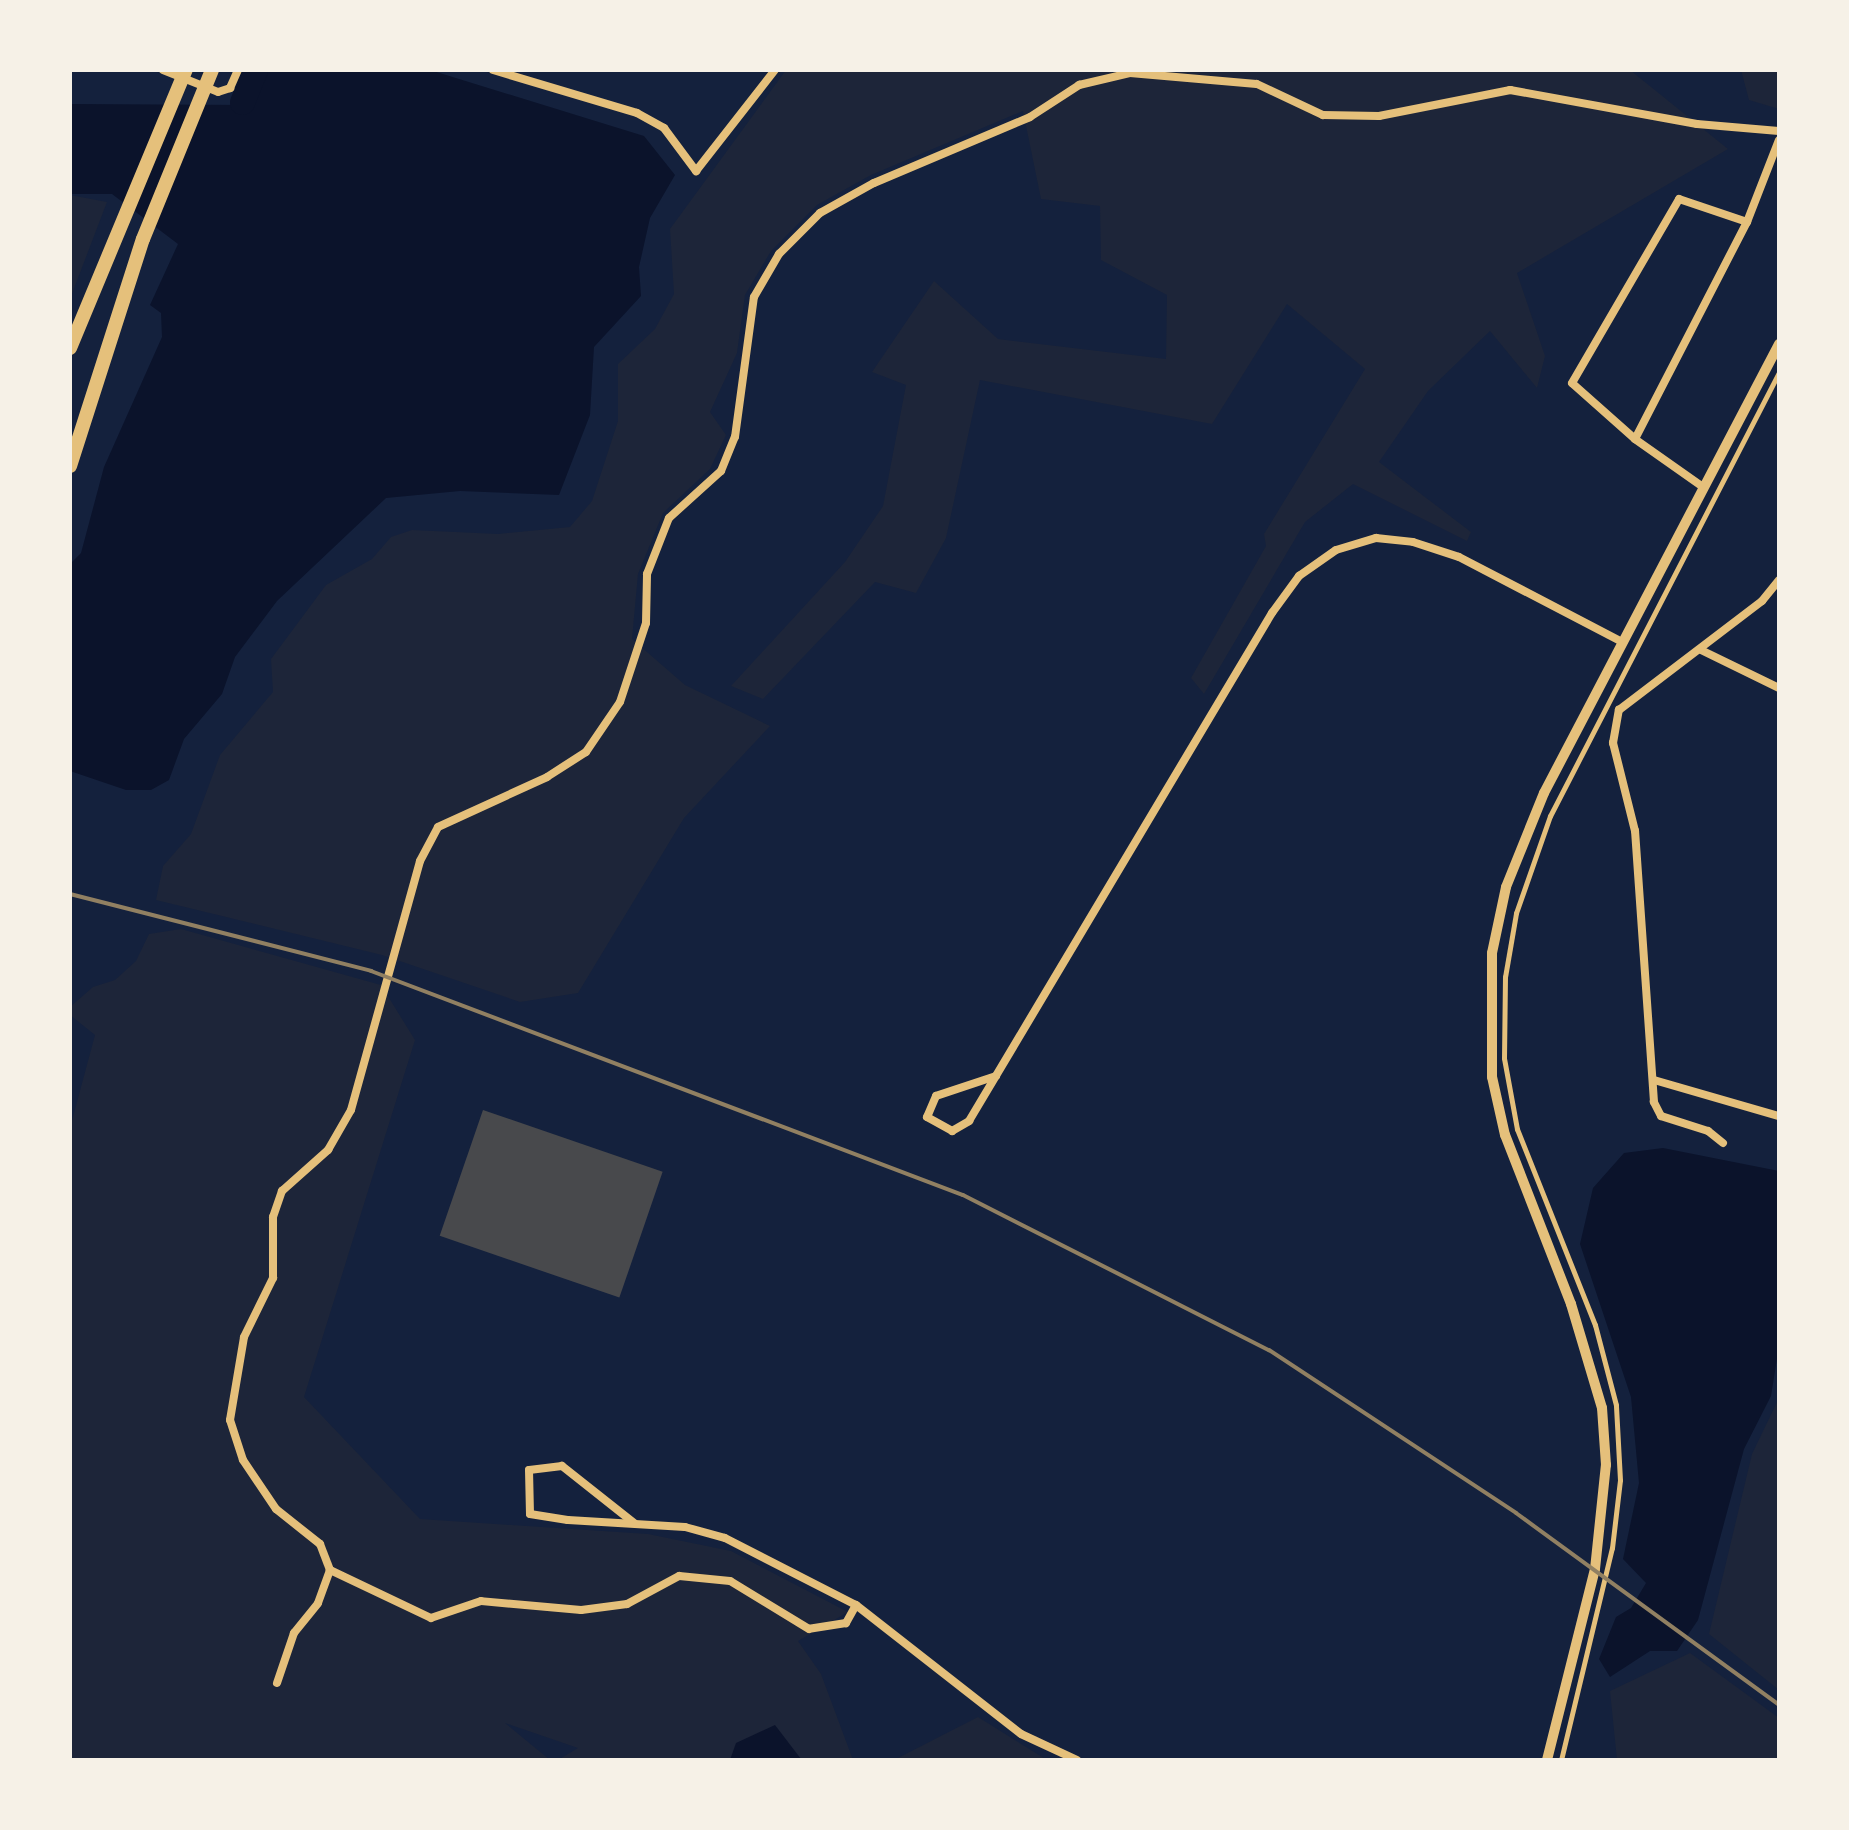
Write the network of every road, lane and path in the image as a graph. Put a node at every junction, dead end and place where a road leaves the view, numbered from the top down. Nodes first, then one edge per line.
1 (163, 70) edge
2 (186, 70) edge
3 (238, 70) edge
4 (493, 70) edge
5 (775, 70) edge
6 (210, 73) edge
7 (1779, 131) edge
8 (1779, 140) edge
9 (1747, 222) junction
10 (1779, 344) edge
11 (70, 348) edge
12 (1779, 372) edge
13 (1635, 440) junction
14 (70, 466) edge
15 (1703, 487) junction
16 (1779, 580) edge
17 (1622, 642) junction
18 (1701, 650) junction
19 (1779, 688) edge
20 (996, 1076) junction
21 (1654, 1080) junction
22 (1779, 1116) edge
23 (1723, 1143) dead end
24 (634, 1523) junction
25 (330, 1570) junction
26 (856, 1605) junction
27 (277, 1683) dead end
28 (1077, 1760) edge
29 (1548, 1760) edge
30 (1560, 1760) edge

1 - 3 street
2 - 11 highway
4 - 5 street
6 - 14 highway
7 - 25 street
8 - 9 street
9 - 13 street
9 - 13 street
10 - 15 main road
12 - 30 street
13 - 15 street
15 - 17 main road
16 - 18 street
17 - 20 street
17 - 29 main road
18 - 19 street
18 - 21 street
20 - 20 street
21 - 22 street
21 - 23 street
24 - 24 street
24 - 26 street
25 - 26 street
25 - 27 street
26 - 28 street

